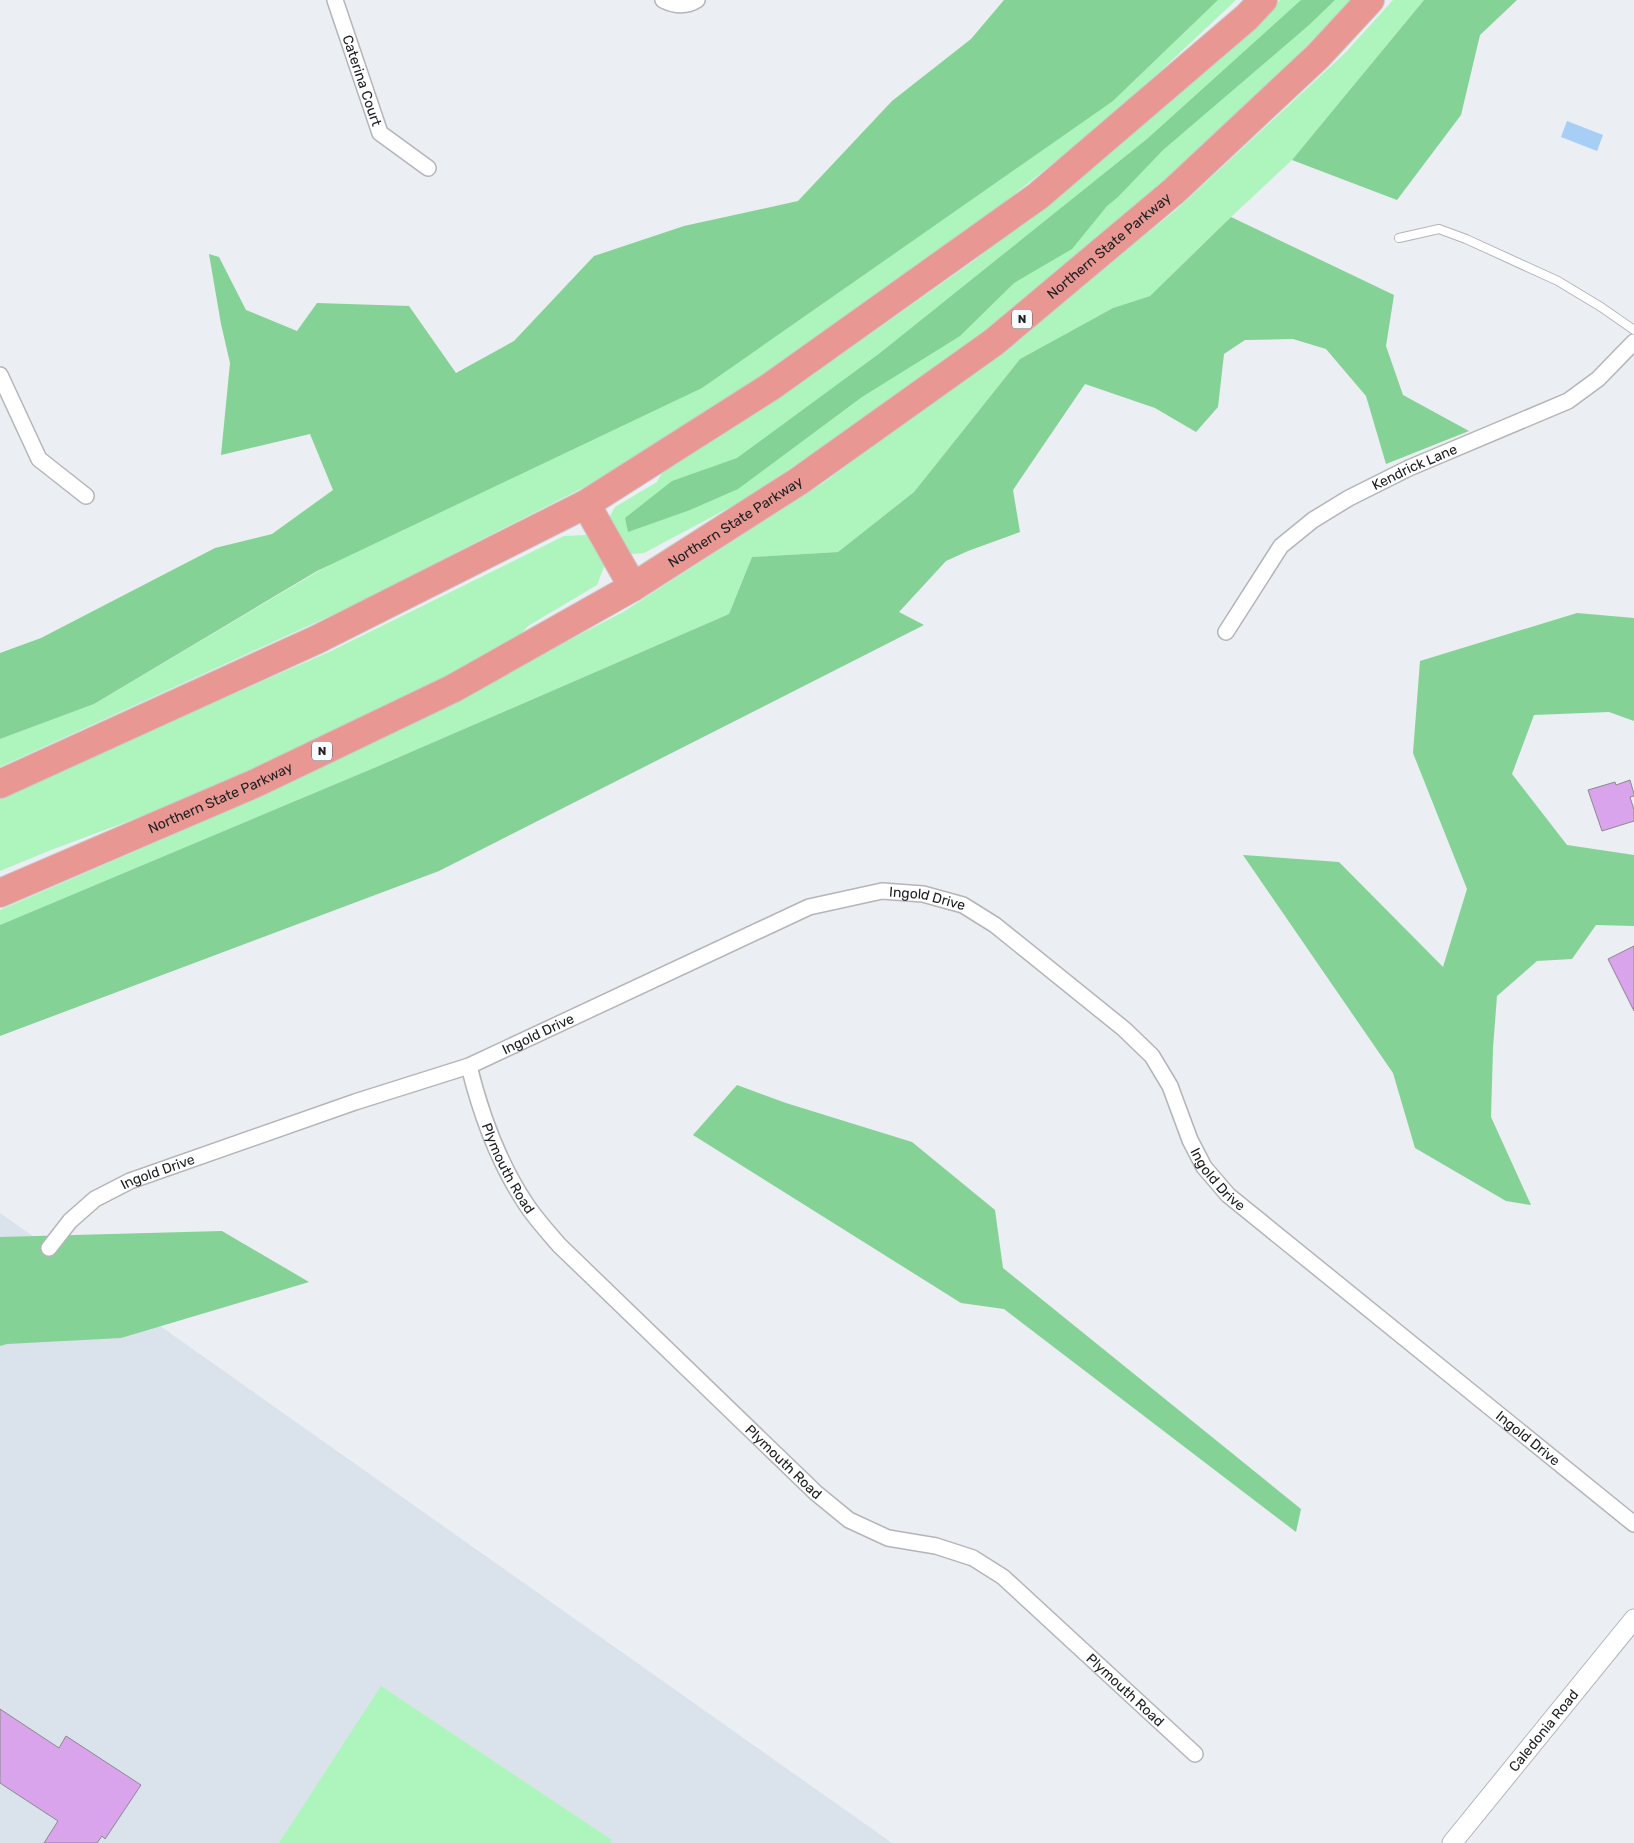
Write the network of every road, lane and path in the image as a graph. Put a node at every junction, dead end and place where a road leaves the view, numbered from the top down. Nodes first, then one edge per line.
1 (335, 0) edge
2 (663, 0) edge
3 (697, 0) edge
4 (1264, 0) edge
5 (1370, 0) edge
6 (428, 168) dead end
7 (1398, 238) dead end
8 (1634, 330) edge
9 (1634, 342) edge
10 (0, 375) edge
11 (86, 496) dead end
12 (586, 504) junction
13 (632, 587) junction
14 (1226, 632) dead end
15 (0, 784) edge
16 (0, 893) edge
17 (469, 1066) junction
18 (50, 1248) dead end
19 (1634, 1524) edge
20 (1634, 1618) edge
21 (1195, 1754) dead end
22 (1452, 1843) edge

1 - 6 street, Caterina Court
2 - 3 street
4 - 12 highway
5 - 13 highway, Northern State Parkway / N
7 - 8 lane
9 - 14 street, Kendrick Lane
10 - 11 street
12 - 13 highway
12 - 15 highway
13 - 16 highway, Northern State Parkway / N
17 - 18 street, Ingold Drive
17 - 19 street, Ingold Drive
17 - 21 street, Plymouth Road
20 - 22 street, Caledonia Road

